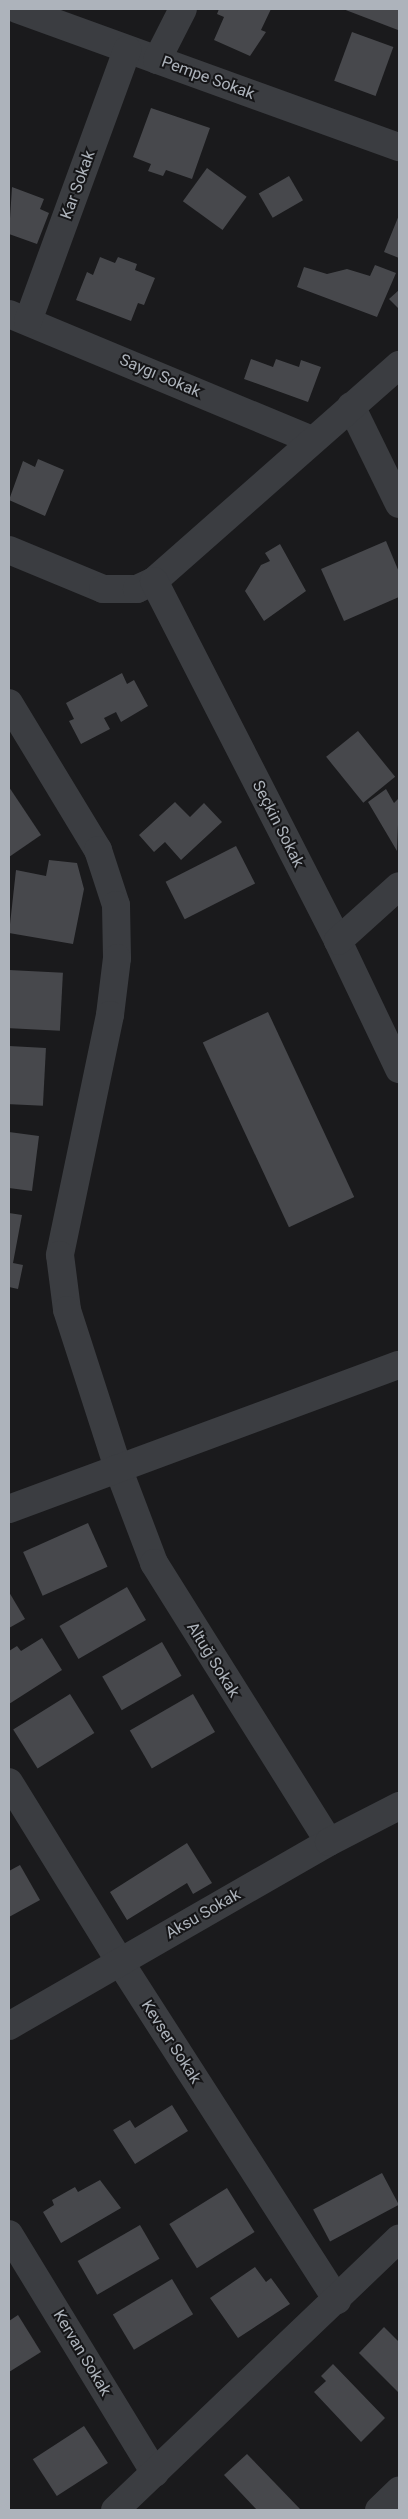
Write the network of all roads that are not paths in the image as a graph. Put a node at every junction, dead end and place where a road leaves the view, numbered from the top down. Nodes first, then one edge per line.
1 (21, 9) edge
2 (183, 9) edge
3 (127, 50) junction
4 (157, 60) junction
5 (398, 142) edge
6 (18, 317) edge
7 (399, 365) edge
8 (351, 406) junction
9 (312, 440) junction
10 (399, 504) edge
11 (9, 550) edge
12 (154, 581) junction
13 (9, 703) edge
14 (399, 886) edge
15 (338, 941) junction
16 (399, 1068) edge
17 (399, 1365) edge
18 (118, 1468) junction
19 (9, 1509) edge
20 (9, 1782) edge
21 (399, 1806) edge
22 (329, 1842) junction
23 (120, 1962) junction
24 (9, 2026) edge
25 (9, 2234) edge
26 (399, 2239) edge
27 (337, 2300) junction
28 (155, 2473) junction
29 (399, 2490) edge
30 (115, 2510) edge
31 (379, 2510) edge

1 - 3 street, Pempe Sokak
2 - 4 street
3 - 4 street, Pempe Sokak
3 - 6 street, Kar Sokak
4 - 5 street, Pempe Sokak
6 - 9 street, Saygı Sokak
7 - 8 street
8 - 9 street
8 - 10 street
9 - 12 street
11 - 12 street
12 - 15 street, Seçkin Sokak
13 - 18 street, Altuğ Sokak
14 - 15 street
15 - 16 street, Seçkin Sokak
17 - 18 street
18 - 19 street
18 - 22 street, Altuğ Sokak
20 - 23 street, Kevser Sokak
21 - 22 street, Aksu Sokak
22 - 23 street, Aksu Sokak
23 - 24 street, Aksu Sokak
23 - 27 street, Kevser Sokak
25 - 28 street, Kervan Sokak
26 - 27 street
27 - 28 street
28 - 30 street
29 - 31 street

